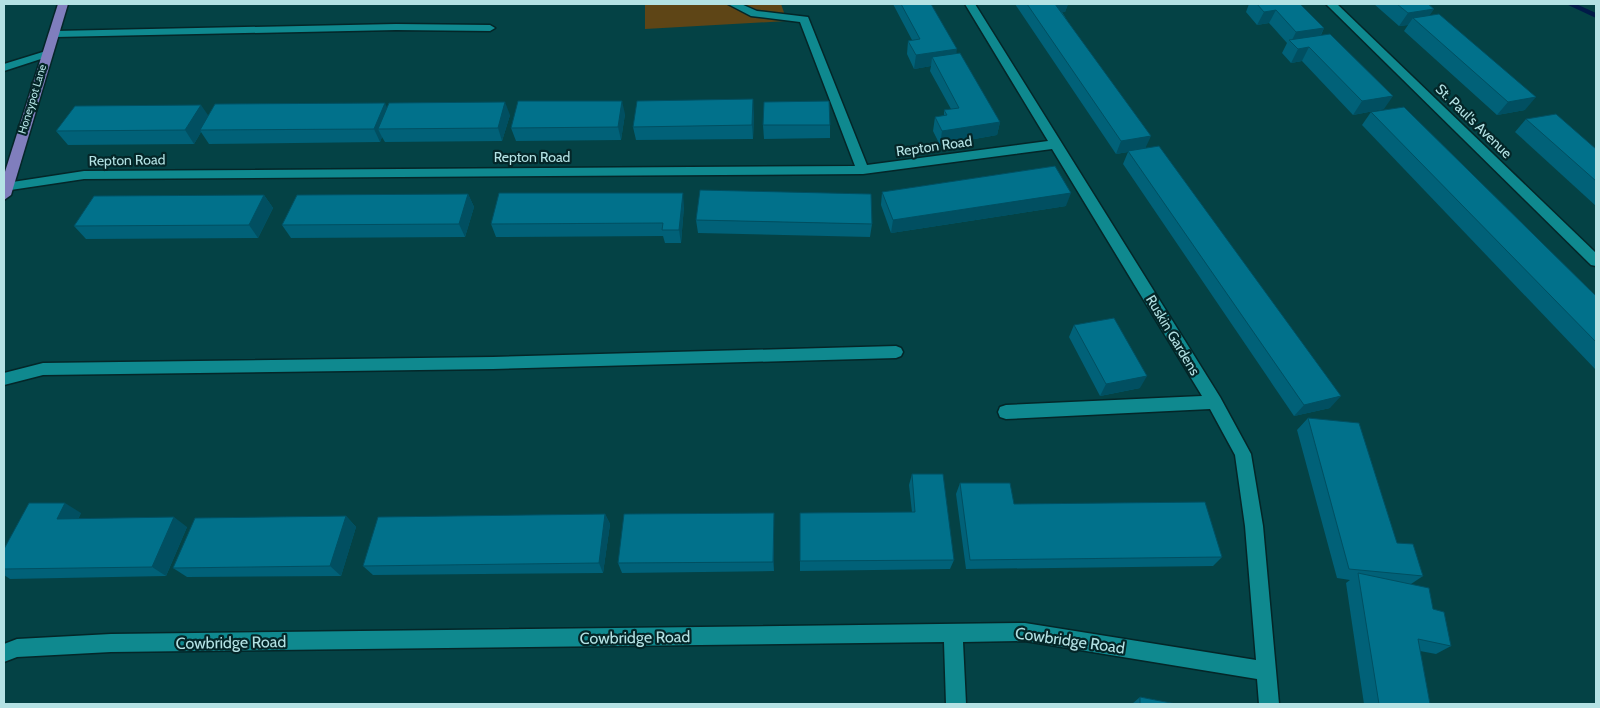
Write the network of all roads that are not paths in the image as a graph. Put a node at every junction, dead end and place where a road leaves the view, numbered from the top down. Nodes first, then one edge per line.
1 (63, 4) edge
2 (733, 4) edge
3 (970, 4) edge
4 (1331, 4) edge
5 (490, 28) dead end
6 (55, 34) junction
7 (46, 54) junction
8 (4, 68) edge
9 (1057, 144) junction
10 (863, 170) junction
11 (5, 191) edge
12 (1596, 260) edge
13 (896, 352) dead end
14 (4, 379) edge
15 (1214, 402) junction
16 (1006, 412) dead end
17 (953, 632) junction
18 (4, 653) edge
19 (1265, 671) junction
20 (956, 704) edge
21 (1269, 704) edge

1 - 6 main road, Honeypot Lane
2 - 10 street
3 - 9 street, Ruskin Gardens
4 - 12 street, St. Paul's Avenue
5 - 6 street
6 - 7 main road, Honeypot Lane
7 - 8 street
7 - 11 main road, Honeypot Lane
9 - 10 street, Repton Road
9 - 15 street, Ruskin Gardens
10 - 11 street, Repton Road
13 - 14 street
15 - 16 street
15 - 19 street, Ruskin Gardens
17 - 18 street, Cowbridge Road
17 - 19 street, Cowbridge Road
17 - 20 street
19 - 21 street, Ruskin Gardens

